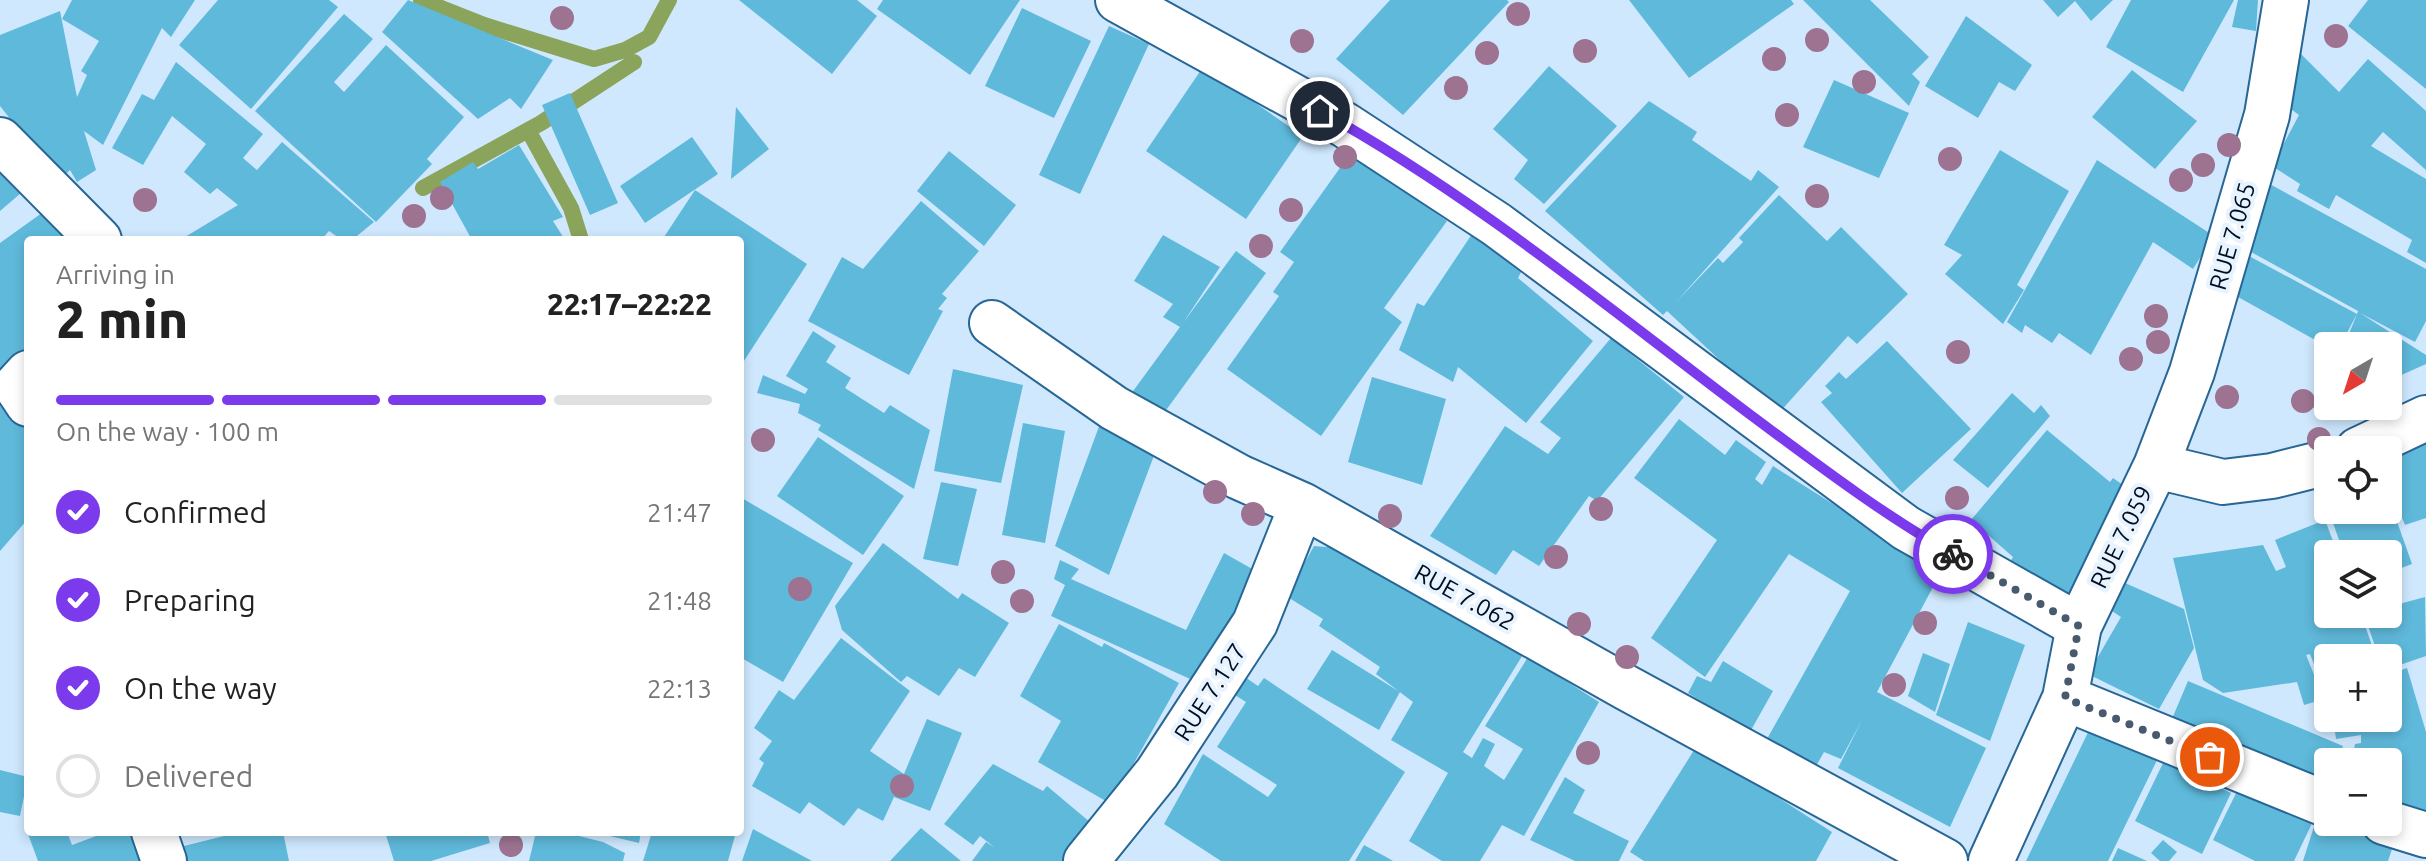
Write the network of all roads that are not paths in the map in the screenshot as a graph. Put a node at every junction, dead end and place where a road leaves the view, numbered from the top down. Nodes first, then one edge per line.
1 (1118, 0) edge
2 (2286, 0) edge
3 (0, 140) edge
4 (95, 236) edge
5 (992, 323) dead end
6 (24, 377) edge
7 (24, 398) edge
8 (2426, 418) edge
9 (2388, 436) edge
10 (2156, 466) junction
11 (2314, 466) edge
12 (1302, 505) junction
13 (2079, 626) junction
14 (2065, 698) junction
15 (2314, 799) edge
16 (2402, 828) edge
17 (2426, 835) edge
18 (155, 836) edge
19 (164, 861) edge
20 (1086, 861) edge
21 (1945, 861) edge
22 (1991, 861) edge

1 - 13 street
2 - 10 street, RUE 7.065
3 - 4 street
5 - 12 street, RUE 7.062
6 - 7 street
8 - 9 street
10 - 11 street, RUE 7.059
10 - 13 street, RUE 7.059
12 - 20 street, RUE 7.127
12 - 21 street, RUE 7.062
13 - 14 street, RUE 7.059
14 - 15 street
14 - 22 street, RUE 7.059
16 - 17 street
18 - 19 street

